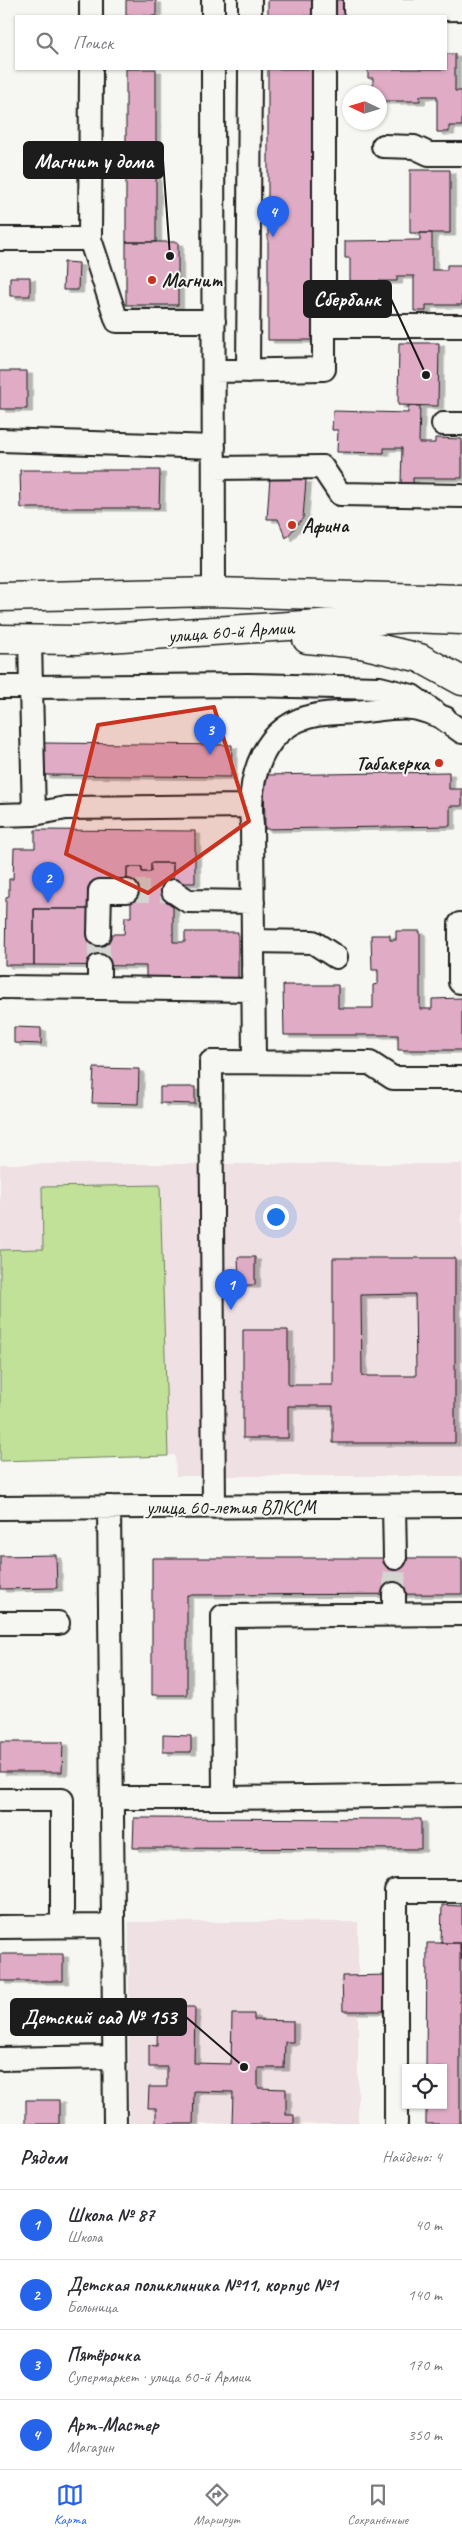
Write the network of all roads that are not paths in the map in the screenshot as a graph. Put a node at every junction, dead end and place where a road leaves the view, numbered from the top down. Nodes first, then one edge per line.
1 (91, 0) edge
2 (213, 0) edge
3 (250, 0) edge
4 (324, 0) edge
5 (355, 0) edge
6 (462, 9) edge
7 (91, 15) edge
8 (213, 15) edge
9 (250, 15) edge
10 (324, 15) edge
11 (91, 70) edge
12 (213, 70) edge
13 (250, 70) edge
14 (324, 70) edge
15 (383, 146) dead end
16 (462, 154) edge
17 (0, 239) edge
18 (90, 239) junction
19 (214, 321) junction
20 (324, 326) junction
21 (462, 326) edge
22 (248, 370) junction
23 (214, 371) junction
24 (0, 440) edge
25 (214, 458) junction
26 (462, 496) edge
27 (462, 585) edge
28 (214, 592) junction
29 (0, 597) edge
30 (30, 597) junction
31 (410, 599) junction
32 (462, 599) edge
33 (462, 620) edge
34 (218, 632) junction
35 (0, 639) edge
36 (30, 639) junction
37 (462, 681) edge
38 (31, 687) junction
39 (0, 688) edge
40 (454, 725) edge
41 (250, 806) junction
42 (34, 814) junction
43 (0, 815) edge
44 (127, 891) tunnel mouth
45 (173, 891) tunnel mouth
46 (253, 902) junction
47 (460, 924) dead end
48 (99, 934) tunnel mouth
49 (253, 942) junction
50 (336, 957) dead end
51 (462, 982) edge
52 (0, 987) edge
53 (254, 990) junction
54 (254, 1062) junction
55 (462, 1078) edge
56 (462, 1505) edge
57 (394, 1506) junction
58 (214, 1507) junction
59 (0, 1508) edge
60 (109, 1508) junction
61 (395, 1558) tunnel mouth
62 (462, 1614) edge
63 (0, 1623) edge
64 (58, 1623) dead end
65 (462, 1796) edge
66 (112, 1798) junction
67 (224, 1798) junction
68 (0, 1800) edge
69 (462, 1891) edge
70 (62, 1926) junction
71 (113, 1926) junction
72 (0, 1927) edge
73 (114, 2057) junction
74 (0, 2058) edge
75 (115, 2124) edge
76 (396, 2124) edge

1 - 7 street
2 - 8 street
3 - 9 street
4 - 10 street
5 - 6 street
11 - 18 street
12 - 19 street
13 - 22 street
14 - 20 street
15 - 16 street
17 - 18 street
18 - 19 street
19 - 23 street
20 - 21 street
20 - 22 street
22 - 23 street
23 - 25 street
24 - 25 street
25 - 26 street
25 - 28 street
27 - 31 main road
28 - 30 main road, улица 60-й Армии
28 - 31 main road, улица 60-й Армии
29 - 30 main road, улица 60-й Армии
30 - 36 main road
31 - 32 main road, улица 60-й Армии
33 - 34 main road, улица 60-й Армии
34 - 36 main road, улица 60-й Армии
34 - 37 main road
35 - 36 main road, улица 60-й Армии
36 - 38 street
38 - 39 street
38 - 40 street
38 - 42 street
40 - 41 street
41 - 42 street
41 - 46 street
42 - 43 street
44 - 48 street
45 - 46 street
46 - 49 street
47 - 51 street
49 - 50 street
49 - 53 street
52 - 53 street
53 - 54 street
54 - 55 street
54 - 58 street
56 - 57 street, улица 60-летия ВЛКСМ
57 - 58 street, улица 60-летия ВЛКСМ
57 - 61 street
58 - 60 street, улица 60-летия ВЛКСМ
59 - 60 street, улица 60-летия ВЛКСМ
60 - 66 street
62 - 67 street
63 - 64 street
65 - 67 street
66 - 67 street
66 - 71 street
68 - 70 street
69 - 76 street
70 - 71 street
70 - 72 street
71 - 73 street
73 - 74 street
73 - 75 street

